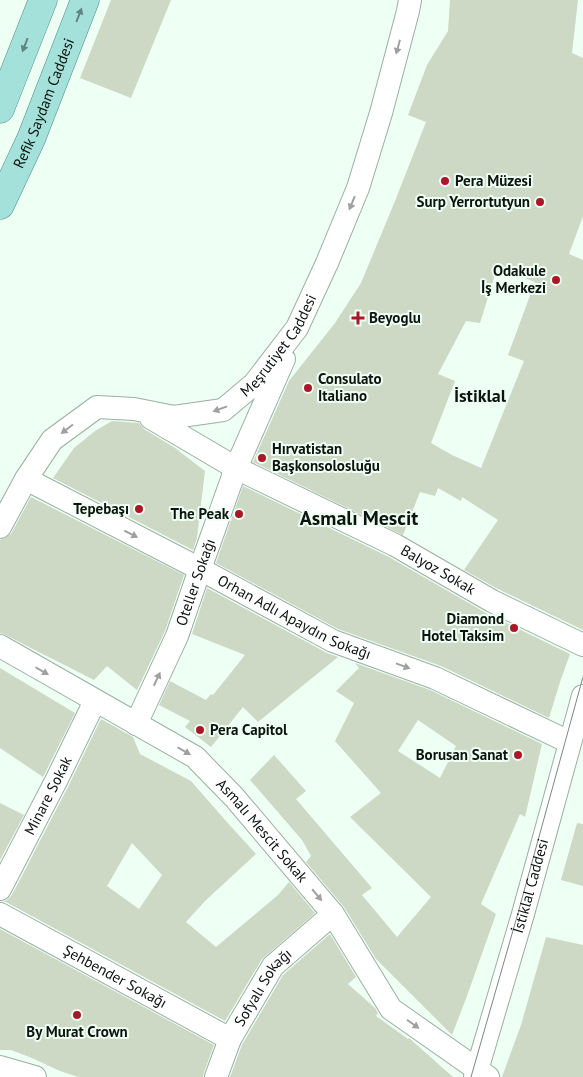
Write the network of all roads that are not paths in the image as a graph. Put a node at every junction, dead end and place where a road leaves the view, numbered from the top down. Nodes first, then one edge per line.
1 (43, 0) edge
2 (85, 0) edge
3 (410, 0) edge
4 (0, 109) edge
5 (0, 205) edge
6 (298, 328) junction
7 (134, 408) junction
8 (236, 468) junction
9 (26, 479) junction
10 (0, 527) edge
11 (200, 569) junction
12 (0, 646) edge
13 (583, 646) edge
14 (583, 696) edge
15 (95, 701) junction
16 (136, 724) junction
17 (570, 742) junction
18 (0, 889) edge
19 (0, 914) edge
20 (333, 914) junction
21 (230, 1039) junction
22 (0, 1067) edge
23 (479, 1073) edge
24 (35, 1077) edge
25 (216, 1077) edge

1 -> 4 main road
5 -> 2 main road, Refik Saydam Caddesi
3 -> 6 street, Meşrutiyet Caddesi
6 -> 7 street, Meşrutiyet Caddesi
6 - 8 street, Oteller Sokağı
7 - 8 street, Balyoz Sokak
7 -> 9 street, Meşrutiyet Caddesi
8 - 11 street, Oteller Sokağı
8 - 13 street, Balyoz Sokak
9 - 10 street, Meşrutiyet Caddesi
9 -> 11 street, Orhan Adlı Apaydın Sokağı
16 -> 11 street, Oteller Sokağı
11 -> 17 street, Orhan Adlı Apaydın Sokağı
12 -> 15 street, Asmalı Mescit Sokak
14 - 17 street, İstiklal Caddesi
15 - 16 street, Asmalı Mescit Sokak
15 - 18 street, Minare Sokak
16 -> 20 street, Asmalı Mescit Sokak
17 - 23 street, İstiklal Caddesi
19 - 21 street, Şehbender Sokağı
20 - 21 street, Sofyalı Sokağı
20 -> 23 street, Asmalı Mescit Sokak
21 - 25 street, Sofyalı Sokağı
22 - 24 street

